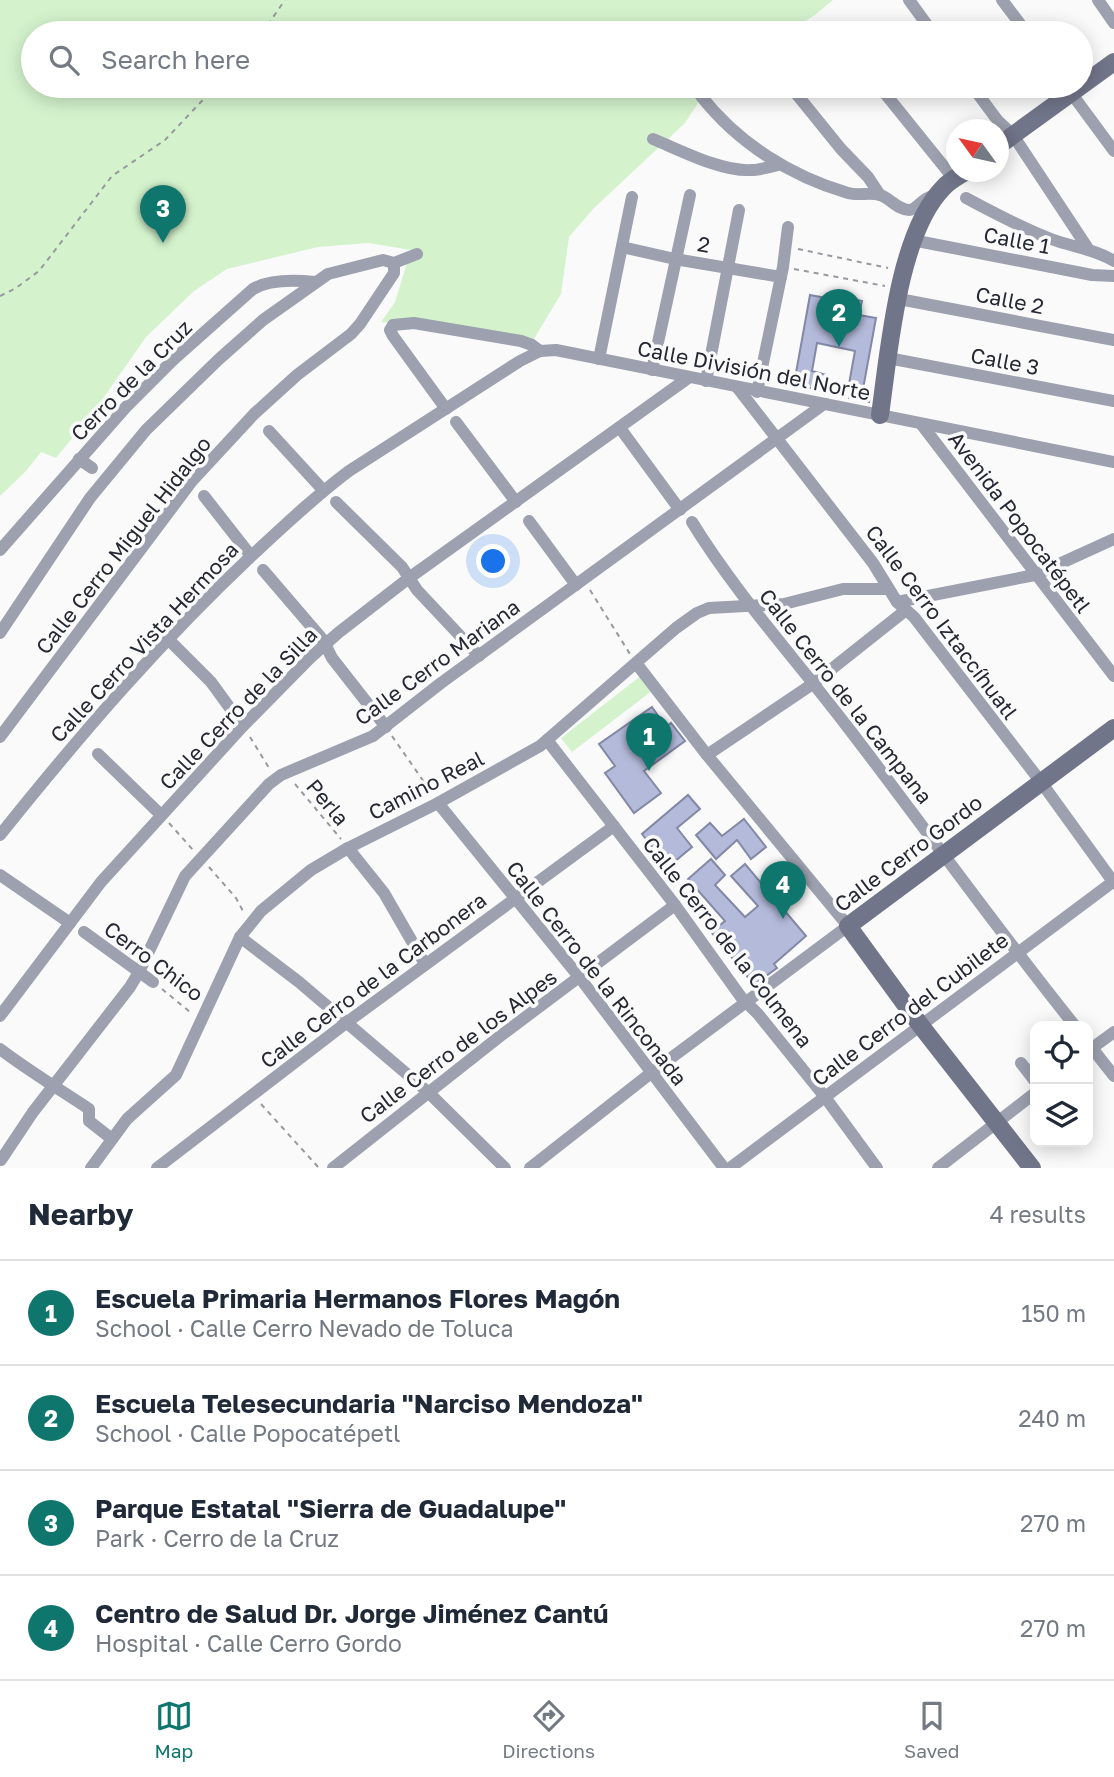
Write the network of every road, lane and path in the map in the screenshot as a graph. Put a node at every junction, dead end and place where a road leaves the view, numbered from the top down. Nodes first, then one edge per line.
1 (285, 0) edge
2 (909, 0) edge
3 (1002, 0) edge
4 (1098, 0) edge
5 (270, 21) edge
6 (924, 21) edge
7 (1018, 21) edge
8 (1114, 23) edge
9 (1114, 62) edge
10 (1093, 75) edge
11 (204, 98) edge
12 (703, 98) edge
13 (800, 98) edge
14 (890, 98) edge
15 (981, 98) edge
16 (1058, 98) edge
17 (1076, 98) edge
18 (997, 119) edge
19 (653, 139) dead end
20 (1009, 139) edge
21 (1009, 145) edge
22 (1114, 151) edge
23 (946, 161) edge
24 (778, 165) junction
25 (950, 182) edge
26 (690, 195) dead end
27 (880, 195) junction
28 (936, 196) junction
29 (632, 197) dead end
30 (966, 198) dead end
31 (739, 210) dead end
32 (788, 227) dead end
33 (912, 240) junction
34 (622, 247) junction
35 (786, 247) junction
36 (1089, 250) junction
37 (417, 254) dead end
38 (675, 258) junction
39 (1114, 261) edge
40 (394, 264) junction
41 (728, 268) junction
42 (782, 272) junction
43 (1114, 276) edge
44 (315, 282) junction
45 (900, 286) junction
46 (0, 296) edge
47 (1114, 340) edge
48 (540, 351) junction
49 (888, 358) junction
50 (599, 359) junction
51 (652, 370) junction
52 (688, 378) junction
53 (706, 381) junction
54 (737, 387) junction
55 (757, 392) junction
56 (1114, 401) edge
57 (824, 404) junction
58 (446, 409) junction
59 (880, 415) junction
60 (456, 422) dead end
61 (922, 425) junction
62 (620, 428) junction
63 (269, 432) dead end
64 (778, 438) junction
65 (79, 459) junction
66 (1110, 461) edge
67 (92, 467) dead end
68 (1114, 472) edge
69 (323, 490) junction
70 (204, 496) dead end
71 (336, 502) dead end
72 (516, 502) junction
73 (680, 510) junction
74 (529, 520) dead end
75 (692, 522) dead end
76 (1114, 539) edge
77 (0, 550) edge
78 (251, 556) junction
79 (263, 570) dead end
80 (1035, 575) junction
81 (409, 578) junction
82 (576, 585) junction
83 (888, 589) junction
84 (902, 606) junction
85 (751, 607) junction
86 (0, 633) edge
87 (168, 639) junction
88 (325, 643) junction
89 (479, 656) junction
90 (636, 663) junction
91 (1114, 676) edge
92 (814, 683) junction
93 (243, 726) junction
94 (386, 727) junction
95 (1114, 728) edge
96 (0, 737) edge
97 (547, 740) junction
98 (98, 754) dead end
99 (706, 755) junction
100 (281, 776) junction
101 (1041, 782) junction
102 (438, 803) junction
103 (161, 815) junction
104 (614, 827) junction
105 (0, 835) edge
106 (348, 848) junction
107 (944, 853) junction
108 (0, 875) edge
109 (1114, 882) edge
110 (516, 898) junction
111 (675, 905) junction
112 (70, 923) junction
113 (848, 926) junction
114 (84, 932) dead end
115 (240, 937) junction
116 (1016, 953) junction
117 (425, 964) junction
118 (139, 972) junction
119 (580, 978) junction
120 (153, 982) joint
121 (747, 1002) junction
122 (0, 1016) edge
123 (202, 1021) junction
124 (1071, 1021) edge
125 (346, 1023) junction
126 (921, 1026) junction
127 (1114, 1032) edge
128 (1093, 1045) edge
129 (0, 1049) edge
130 (1093, 1052) edge
131 (1021, 1063) dead end
132 (651, 1073) junction
133 (1030, 1075) edge
134 (1114, 1076) edge
135 (54, 1085) junction
136 (428, 1092) junction
137 (252, 1095) junction
138 (825, 1097) junction
139 (1030, 1097) edge
140 (996, 1124) junction
141 (112, 1139) junction
142 (0, 1160) edge
143 (6, 1168) edge
144 (91, 1168) edge
145 (157, 1168) edge
146 (319, 1168) edge
147 (332, 1168) edge
148 (505, 1168) edge
149 (530, 1168) edge
150 (724, 1168) edge
151 (730, 1168) edge
152 (877, 1168) edge
153 (938, 1168) edge
154 (1032, 1168) edge

1 - 5 path
2 - 6 street
3 - 7 street
4 - 8 street
9 - 10 street
11 - 46 path
12 - 24 street
13 - 27 street
14 - 23 street
15 - 18 street
16 - 20 street
17 - 22 street
19 - 24 street
21 - 36 street
24 - 27 street
25 - 28 street
26 - 38 street
27 - 28 street
28 - 33 street
29 - 34 street
30 - 36 street
31 - 41 street
32 - 35 street
33 - 43 street, Calle 1
33 - 45 street
34 - 38 street, 2
34 - 50 street
35 - 42 street
35 - 45 path
36 - 39 street
37 - 40 street
38 - 41 street, 2
38 - 51 street
40 - 44 street
40 - 96 street, Calle Cerro Miguel Hidalgo
41 - 42 street, 2
41 - 53 street
42 - 45 path
42 - 55 street
44 - 65 street, Cerro de la Cruz
44 - 86 street
45 - 47 street, Calle 2
45 - 49 street
48 - 50 street, Calle División del Norte
48 - 58 street, Calle Cerro Vista Hermosa
48 - 58 street, Calle División del Norte
49 - 56 street, Calle 3
49 - 59 street
50 - 51 street, Calle División del Norte
51 - 52 street, Calle División del Norte
52 - 53 street, Calle División del Norte
52 - 62 street, Calle Cerro de la Silla
53 - 54 street, Calle División del Norte
54 - 55 street, Calle División del Norte
54 - 64 street, Calle Cerro Iztaccíhuatl
55 - 57 street, Calle División del Norte
57 - 59 street, Calle División del Norte
57 - 64 street, Calle Cerro Mariana
58 - 69 street, Calle Cerro Vista Hermosa
59 - 61 street, Calle División del Norte
60 - 72 street
61 - 66 street, Calle División del Norte
61 - 80 street, Avenida Popocatépetl
62 - 72 street, Calle Cerro de la Silla
62 - 73 street
63 - 69 street
64 - 73 street, Calle Cerro Mariana
64 - 83 street, Calle Cerro Iztaccíhuatl
65 - 67 street
65 - 77 street, Cerro de la Cruz
66 - 68 street
69 - 78 street, Calle Cerro Vista Hermosa
70 - 78 street
71 - 81 street
72 - 81 street, Calle Cerro de la Silla
73 - 82 street, Calle Cerro Mariana
74 - 82 street
75 - 85 street, Calle Cerro de la Campana
76 - 80 street
78 - 87 street, Calle Cerro Vista Hermosa
79 - 88 street
80 - 84 street
80 - 91 street, Avenida Popocatépetl
81 - 88 street, Calle Cerro de la Silla
81 - 89 street
82 - 89 street, Calle Cerro Mariana
82 - 90 path
83 - 84 street, Calle Cerro Iztaccíhuatl
83 - 85 street, Camino Real
84 - 92 street
84 - 101 street, Calle Cerro Iztaccíhuatl
85 - 90 street, Camino Real
85 - 92 street, Calle Cerro de la Campana
87 - 93 street
87 - 105 street, Calle Cerro Vista Hermosa
88 - 93 street, Calle Cerro de la Silla
88 - 94 street
89 - 94 street, Calle Cerro Mariana
90 - 97 street, Camino Real
90 - 99 street
92 - 99 street
92 - 107 street, Calle Cerro de la Campana
93 - 100 path, Perla
93 - 103 street, Calle Cerro de la Silla
94 - 100 street, Calle Cerro Mariana
94 - 102 path
95 - 101 street, Calle Cerro Gordo
97 - 102 street, Camino Real
97 - 104 street, Calle Cerro de la Colmena
98 - 103 street
99 - 113 street
100 - 106 path, Perla
100 - 118 street, Calle Cerro Mariana
101 - 107 street, Calle Cerro Gordo
101 - 109 street, Calle Cerro Iztaccíhuatl
102 - 106 street, Camino Real
102 - 110 street, Calle Cerro de la Rinconada
103 - 112 street, Calle Cerro de la Silla
104 - 110 street, Calle Cerro de la Carbonera
104 - 111 street, Calle Cerro de la Colmena
106 - 115 street, Camino Real
106 - 117 street
107 - 113 street, Calle Cerro Gordo
107 - 116 street, Calle Cerro de la Campana
108 - 112 street
109 - 116 street, Calle Cerro del Cubilete
110 - 117 street, Calle Cerro de la Carbonera
110 - 119 street, Calle Cerro de la Rinconada
111 - 119 street, Calle Cerro de los Alpes
111 - 121 street, Calle Cerro de la Colmena
112 - 122 street, Calle Cerro de la Silla
113 - 121 street, Calle Cerro Gordo
113 - 126 street
114 - 118 street, Cerro Chico
115 - 123 street, Camino Real
115 - 125 street
116 - 124 street, Calle Cerro de la Campana
116 - 126 street, Calle Cerro del Cubilete
117 - 125 street, Calle Cerro de la Carbonera
118 - 120 street, Cerro Chico
118 - 135 street, Calle Cerro Mariana
119 - 132 street, Calle Cerro de la Rinconada
119 - 136 street, Calle Cerro de los Alpes
120 - 123 path, Cerro Chico
121 - 132 street, Calle Cerro Gordo
121 - 138 street, Calle Cerro de la Colmena
123 - 141 street, Camino Real
125 - 136 street
125 - 137 street, Calle Cerro de la Carbonera
126 - 138 street, Calle Cerro del Cubilete
126 - 140 street
127 - 128 street
129 - 135 street
130 - 134 street
131 - 133 street
132 - 149 street, Calle Cerro Gordo
132 - 150 street, Calle Cerro de la Rinconada
135 - 141 street
135 - 142 street, Calle Cerro Mariana
136 - 147 street, Calle Cerro de los Alpes
136 - 148 street
137 - 145 street, Calle Cerro de la Carbonera
137 - 146 path
138 - 151 street, Calle Cerro del Cubilete
138 - 152 street, Calle Cerro de la Colmena
139 - 140 street
140 - 153 street
140 - 154 street
141 - 144 street, Camino Real
142 - 143 street

